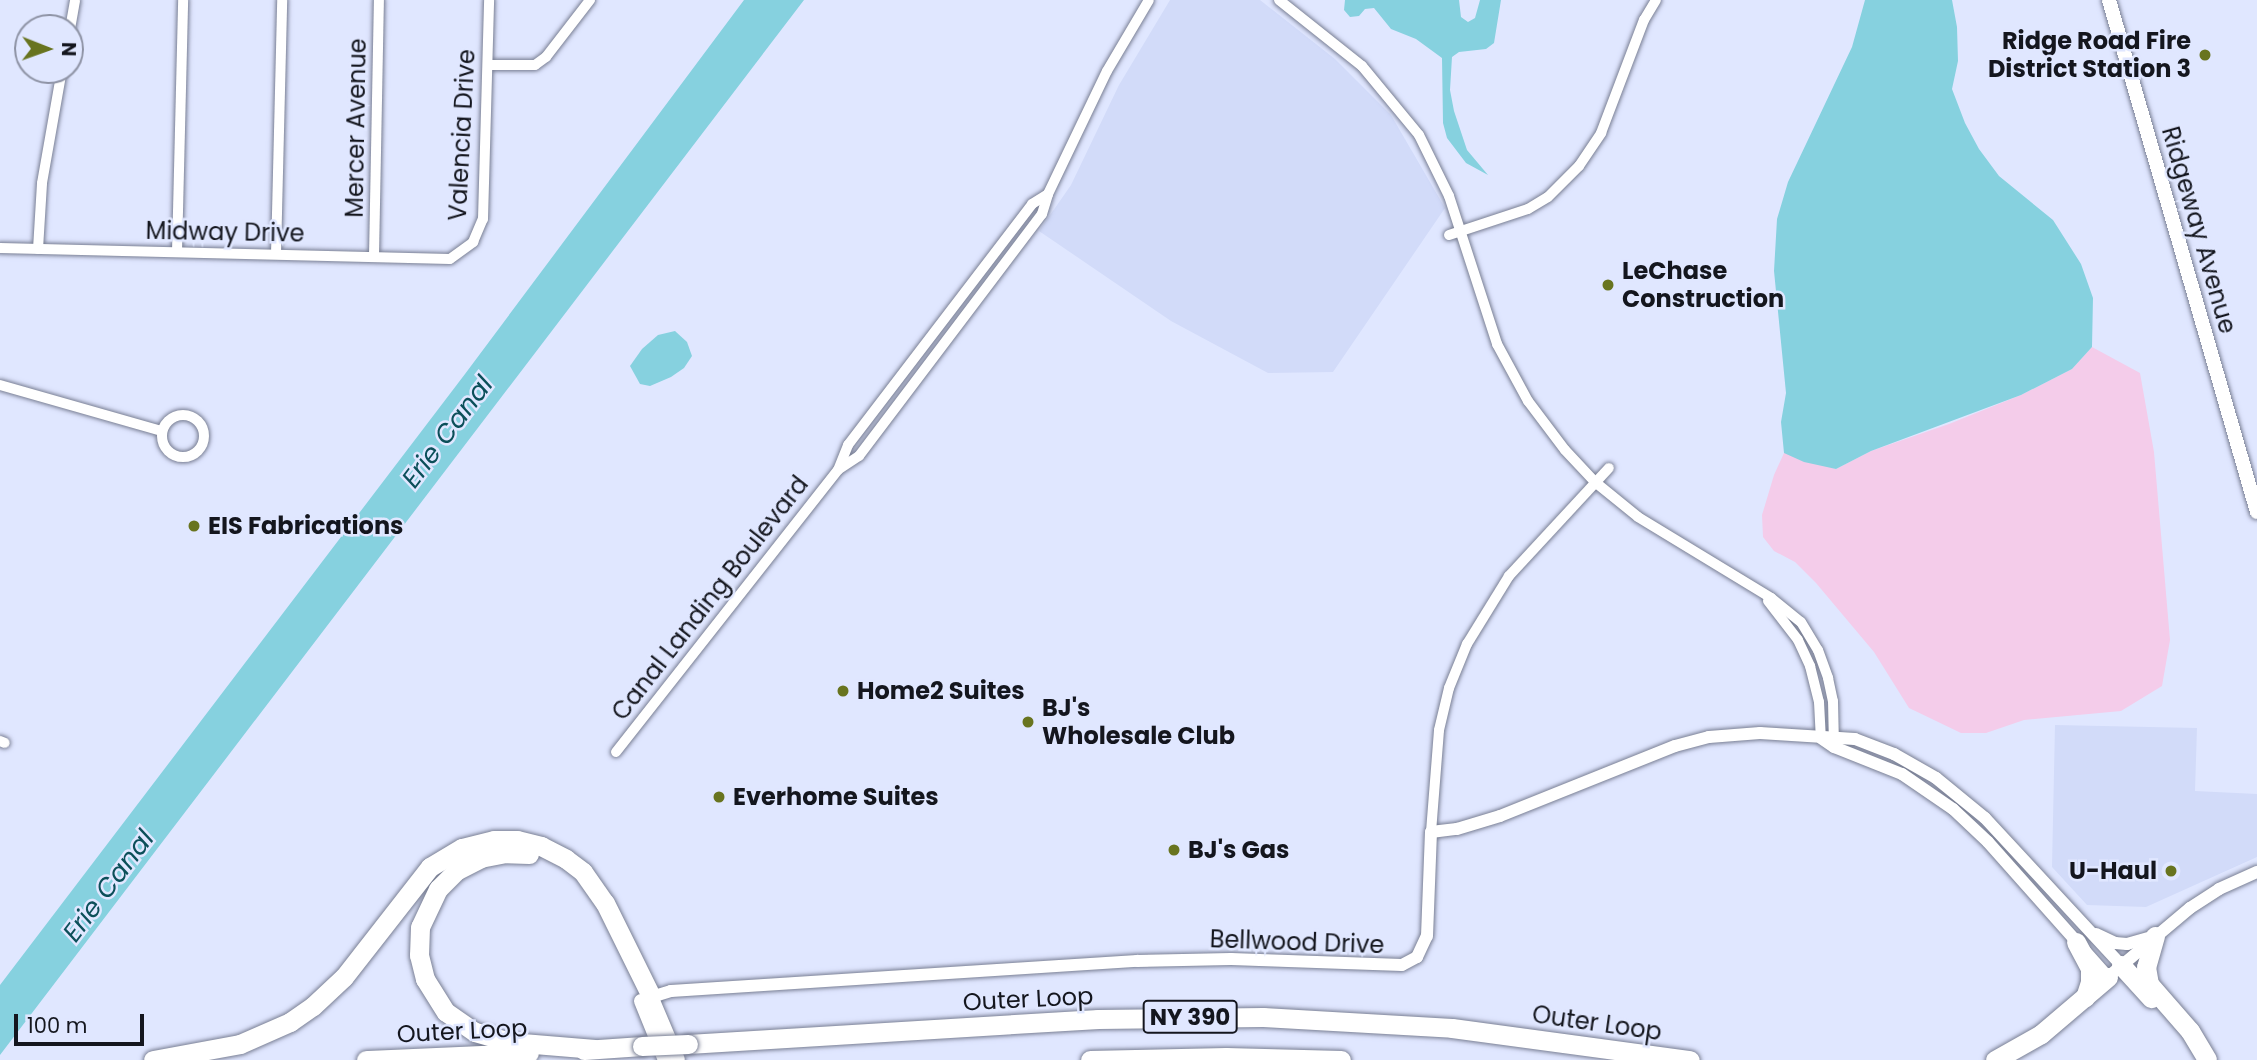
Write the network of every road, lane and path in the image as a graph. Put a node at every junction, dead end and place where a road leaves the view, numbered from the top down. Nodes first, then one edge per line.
1 (183, 0) edge
2 (282, 0) edge
3 (379, 0) edge
4 (489, 0) edge
5 (590, 0) edge
6 (1149, 0) edge
7 (1279, 0) edge
8 (1656, 0) edge
9 (2109, 0) edge
10 (488, 65) junction
11 (60, 84) edge
12 (1461, 231) junction
13 (1449, 235) dead end
14 (0, 248) edge
15 (38, 249) junction
16 (177, 251) junction
17 (276, 254) junction
18 (374, 256) junction
19 (450, 259) joint
20 (0, 385) edge
21 (162, 430) junction
22 (1609, 468) dead end
23 (1595, 482) junction
24 (2257, 512) edge
25 (1751, 586) junction
26 (1821, 738) junction
27 (1834, 741) junction
28 (616, 752) dead end
29 (1432, 832) junction
30 (2257, 872) edge
31 (2082, 936) junction
32 (2155, 936) junction
33 (2114, 971) junction
34 (2085, 997) junction
35 (646, 998) junction
36 (595, 1049) junction
37 (683, 1052) edge
38 (2208, 1059) edge
39 (153, 1060) edge
40 (366, 1060) edge
41 (666, 1060) edge
42 (1090, 1060) edge
43 (1099, 1060) edge
44 (1342, 1060) edge
45 (1690, 1060) edge
46 (1995, 1060) edge

1 - 16 street
2 - 17 street
3 - 18 street, Mercer Avenue
4 - 10 street, Valencia Drive
5 - 10 street
6 - 28 street, Canal Landing Boulevard
7 - 12 street
8 - 12 street
9 - 24 main road, Ridgeway Avenue
10 - 19 street, Valencia Drive
11 - 15 street
12 - 13 street
12 - 23 street
14 - 15 street, Midway Drive
15 - 16 street, Midway Drive
16 - 17 street, Midway Drive
17 - 18 street, Midway Drive
18 - 19 street, Midway Drive
20 - 21 street
21 - 21 street
22 - 23 street
23 - 25 street
23 - 29 street
25 - 26 street
25 - 27 street
26 - 27 street
26 - 29 street
27 - 31 street
29 - 35 street, Bellwood Drive
30 - 32 street
31 - 32 street
31 - 33 street
31 - 34 highway
32 - 33 street
32 - 38 highway
33 - 34 highway
33 - 38 highway
34 - 46 highway
35 - 36 highway
35 - 37 main road
35 - 39 highway
35 - 41 main road
36 - 37 highway, Outer Loop / NY 390, bridge
36 - 40 highway, Outer Loop / NY 390
37 - 45 highway, Outer Loop / NY 390
42 - 43 highway, NY 390
43 - 44 highway, NY 390

